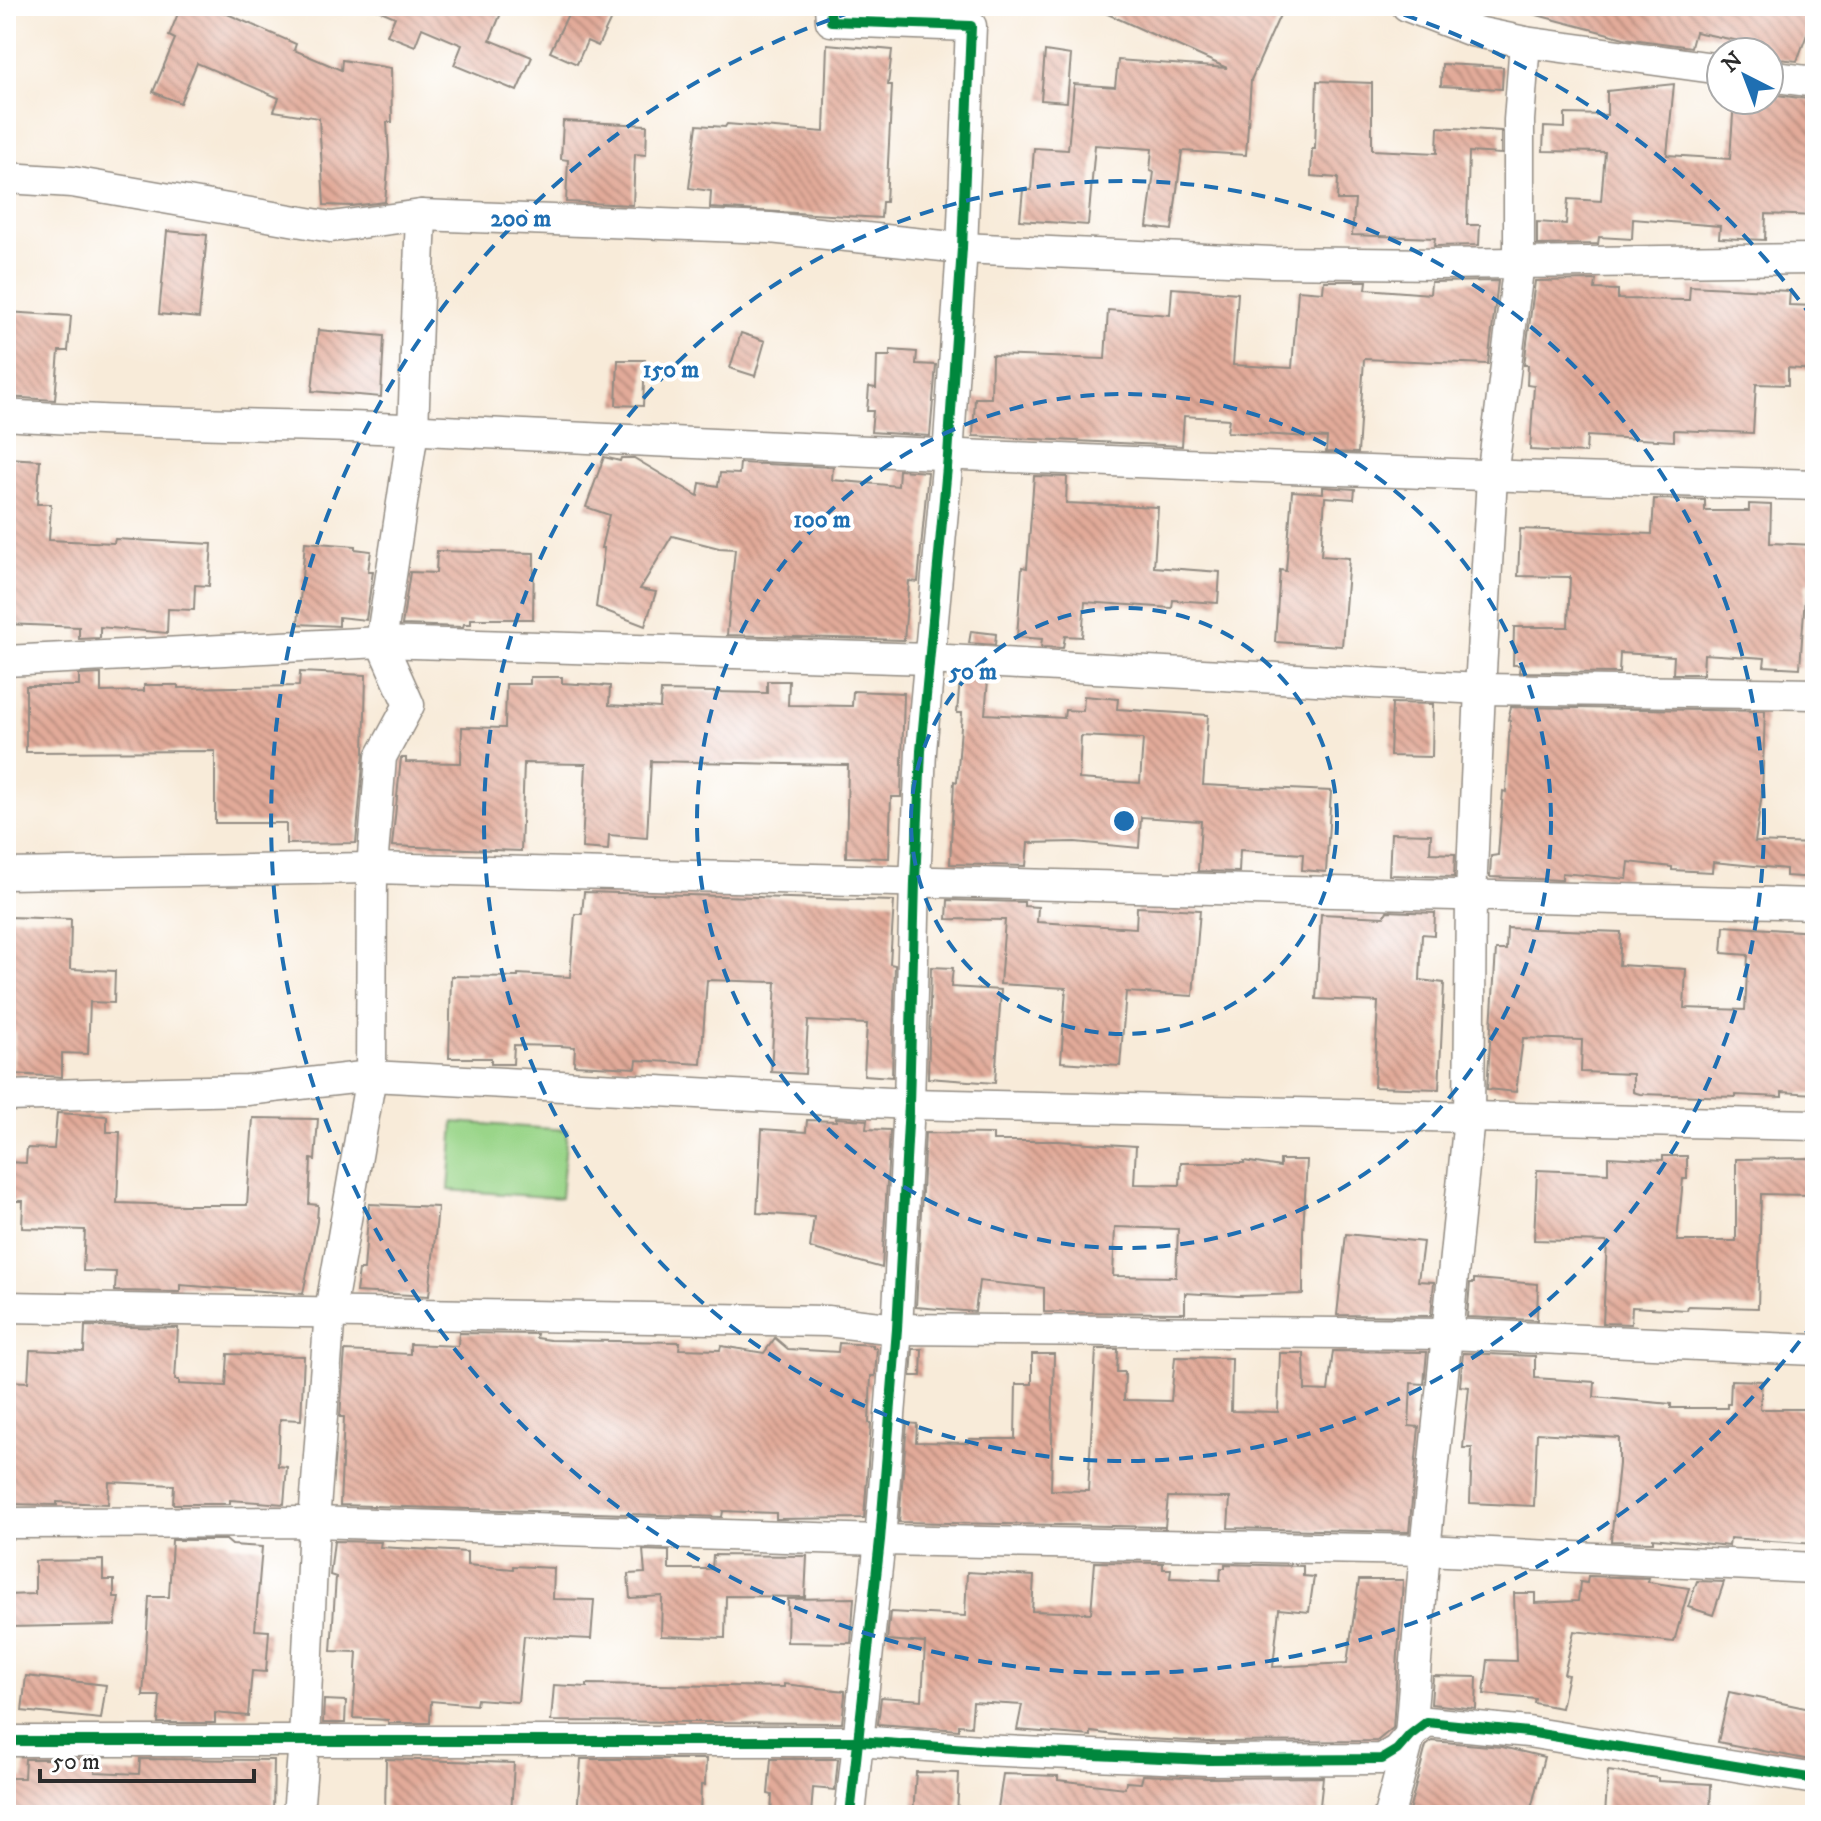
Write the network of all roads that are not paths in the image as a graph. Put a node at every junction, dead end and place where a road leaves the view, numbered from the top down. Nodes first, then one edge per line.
1 (830, 6) edge
2 (1407, 6) edge
3 (1525, 42) junction
4 (1705, 67) edge
5 (1785, 78) edge
6 (1815, 82) edge
7 (6, 178) edge
8 (421, 215) junction
9 (962, 248) junction
10 (1815, 259) edge
11 (1519, 262) junction
12 (6, 415) edge
13 (413, 430) junction
14 (948, 456) junction
15 (1492, 477) junction
16 (1815, 485) edge
17 (381, 642) junction
18 (928, 659) junction
19 (6, 661) edge
20 (1480, 689) junction
21 (1815, 694) edge
22 (372, 868) junction
23 (6, 874) edge
24 (915, 882) junction
25 (1471, 895) junction
26 (1815, 904) edge
27 (371, 1076) junction
28 (6, 1096) edge
29 (909, 1104) junction
30 (1469, 1118) junction
31 (1815, 1125) edge
32 (6, 1307) edge
33 (330, 1311) junction
34 (897, 1329) junction
35 (1448, 1334) junction
36 (1815, 1350) edge
37 (314, 1522) junction
38 (6, 1523) edge
39 (880, 1540) junction
40 (1425, 1550) junction
41 (1815, 1568) edge
42 (1410, 1735) junction
43 (304, 1740) junction
44 (6, 1741) edge
45 (858, 1741) junction
46 (1815, 1779) edge
47 (298, 1815) edge
48 (850, 1815) edge
49 (1389, 1815) edge

1 - 9 street
2 - 3 street
3 - 4 street
3 - 11 street
5 - 6 street
7 - 8 street
8 - 9 street
8 - 13 street
9 - 11 street
9 - 14 street
10 - 11 street
11 - 15 street
12 - 13 street
13 - 14 street
13 - 17 street
14 - 15 street
14 - 18 street
15 - 16 street
15 - 20 street
17 - 18 street
17 - 19 street
17 - 22 street
18 - 20 street
18 - 24 street
20 - 21 street
20 - 25 street
22 - 23 street
22 - 24 street
22 - 27 street
24 - 25 street
24 - 29 street
25 - 26 street
25 - 30 street
27 - 28 street
27 - 29 street
27 - 33 street
29 - 30 street
29 - 34 street
30 - 31 street
30 - 35 street
32 - 33 street
33 - 34 street
33 - 37 street
34 - 35 street
34 - 39 street
35 - 36 street
35 - 40 street
37 - 38 street
37 - 39 street
37 - 43 street
39 - 40 street
39 - 45 street
40 - 41 street
40 - 42 street
42 - 45 street
42 - 46 street
42 - 49 street
43 - 44 street
43 - 45 street
43 - 47 street
45 - 48 street

